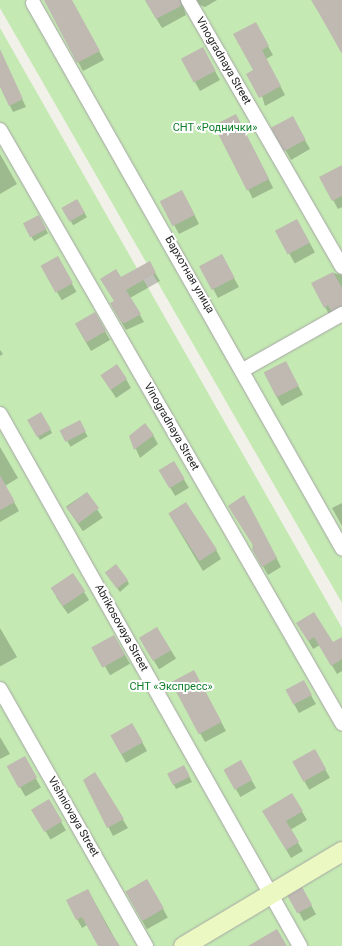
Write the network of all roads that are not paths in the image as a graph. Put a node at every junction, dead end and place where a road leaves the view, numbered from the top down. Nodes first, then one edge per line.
1 (188, 0) edge
2 (33, 3) dead end
3 (0, 130) edge
4 (342, 267) edge
5 (342, 314) edge
6 (243, 370) junction
7 (0, 414) edge
8 (342, 548) edge
9 (0, 689) edge
10 (342, 723) edge
11 (342, 851) edge
12 (270, 894) junction
13 (146, 946) edge
14 (183, 946) edge
15 (300, 946) edge

1 - 4 street, Vinogradnaya Street
2 - 6 street, Бархотная улица
3 - 10 street, Vinogradnaya Street
5 - 6 street
6 - 8 street, Бархотная улица
7 - 12 street, Abrikosovaya Street
9 - 13 street, Vishniovaya Street
11 - 12 street
12 - 14 street
12 - 15 street, Abrikosovaya Street

